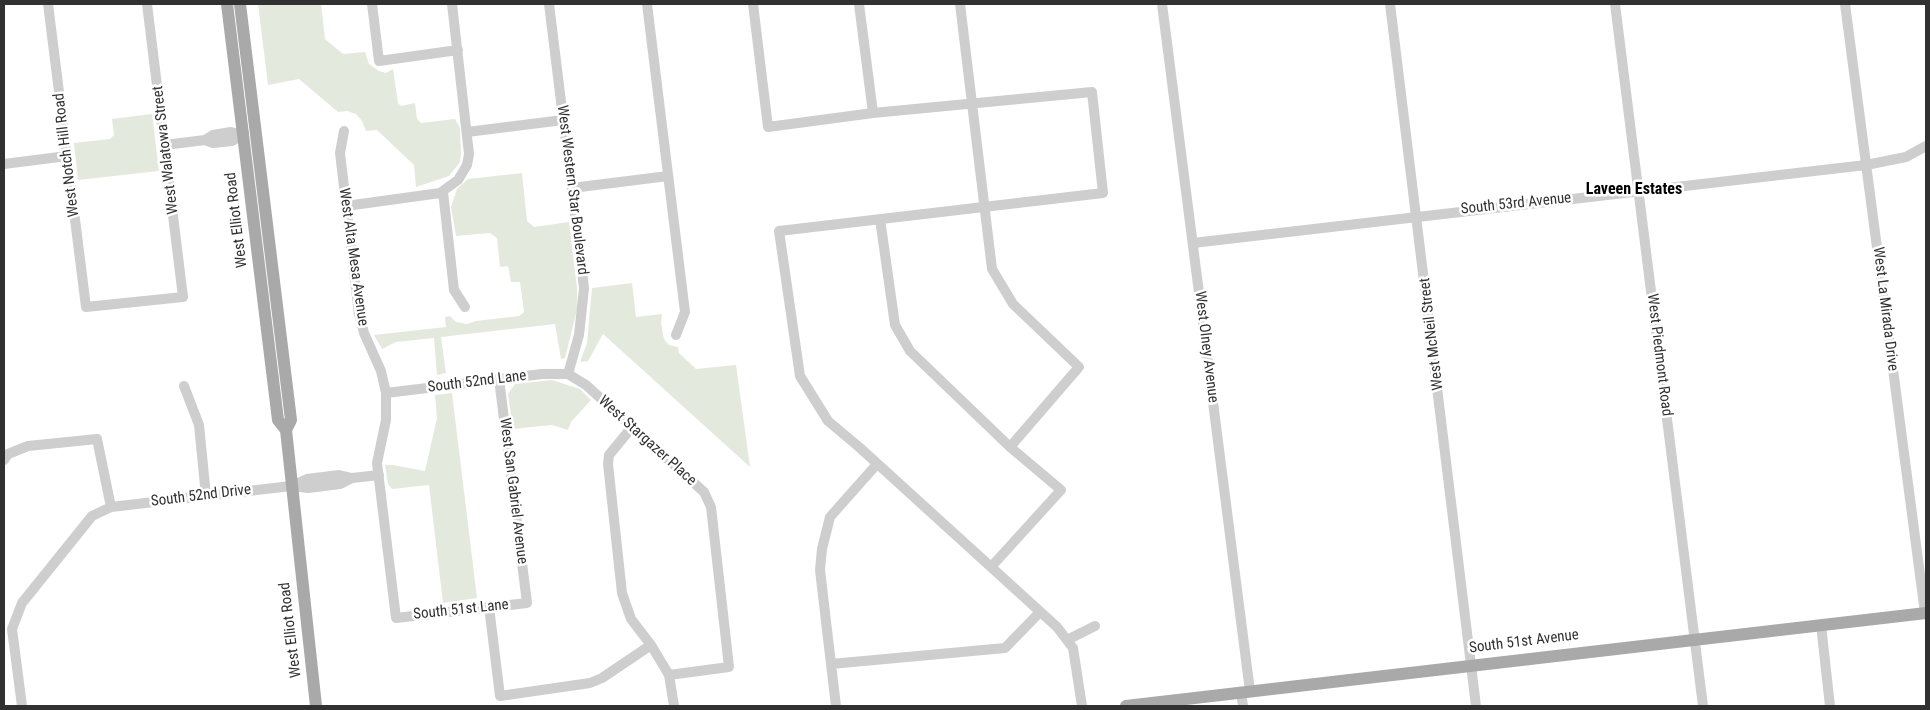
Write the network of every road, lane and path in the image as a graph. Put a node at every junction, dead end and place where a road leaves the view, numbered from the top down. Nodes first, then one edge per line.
1 (48, 4) edge
2 (147, 4) edge
3 (228, 4) edge
4 (240, 4) edge
5 (372, 4) edge
6 (452, 4) edge
7 (549, 4) edge
8 (647, 4) edge
9 (753, 4) edge
10 (858, 4) edge
11 (960, 4) edge
12 (1162, 4) edge
13 (1390, 4) edge
14 (1615, 4) edge
15 (1846, 4) edge
16 (458, 50) junction
17 (971, 103) junction
18 (873, 113) junction
19 (563, 120) junction
20 (344, 131) dead end
21 (466, 132) junction
22 (250, 134) junction
23 (165, 145) junction
24 (1926, 146) edge
25 (67, 156) junction
26 (4, 164) edge
27 (1866, 165) junction
28 (668, 176) junction
29 (572, 188) junction
30 (1639, 190) junction
31 (443, 192) junction
32 (346, 206) junction
33 (984, 206) junction
34 (1417, 215) junction
35 (880, 219) junction
36 (1193, 243) junction
37 (86, 307) joint
38 (465, 307) dead end
39 (676, 335) dead end
40 (568, 374) junction
41 (499, 379) junction
42 (184, 386) dead end
43 (386, 393) junction
44 (632, 427) junction
45 (1010, 446) junction
46 (4, 460) edge
47 (877, 464) junction
48 (379, 475) junction
49 (291, 486) junction
50 (206, 496) junction
51 (111, 507) junction
52 (991, 567) junction
53 (527, 603) joint
54 (489, 607) junction
55 (1040, 612) junction
56 (1926, 613) edge
57 (396, 618) joint
58 (1821, 625) junction
59 (1095, 626) dead end
60 (1694, 639) junction
61 (1067, 640) junction
62 (651, 645) junction
63 (830, 664) junction
64 (1471, 665) junction
65 (669, 675) junction
66 (1245, 691) junction
67 (22, 706) edge
68 (316, 706) edge
69 (674, 706) edge
70 (836, 706) edge
71 (1082, 706) edge
72 (1126, 706) edge
73 (1243, 706) edge
74 (1476, 706) edge
75 (1703, 706) edge
76 (1830, 706) edge

1 - 25 street, West Notch Hill Road
2 - 23 street, West Walatowa Street
3 - 22 main road, West Elliot Road
4 - 22 main road, West Elliot Road
5 - 16 street
6 - 16 street
7 - 19 street, West Western Star Boulevard
8 - 28 street
9 - 18 street
10 - 18 street
11 - 17 street
12 - 36 street, West Olney Avenue
13 - 34 street, West McNeil Street
14 - 30 street, West Piedmont Road
15 - 27 street, West La Mirada Drive
16 - 21 street
17 - 18 street
17 - 33 street
17 - 33 street
19 - 21 street
19 - 29 street, West Western Star Boulevard
20 - 32 street, West Alta Mesa Avenue
21 - 31 street
22 - 23 street
22 - 49 main road, West Elliot Road
23 - 37 street, West Walatowa Street
24 - 27 street, South 53rd Avenue
25 - 26 street
25 - 37 street, West Notch Hill Road
27 - 30 street, South 53rd Avenue
27 - 56 street, West La Mirada Drive
28 - 29 street
28 - 39 street
29 - 40 street, West Western Star Boulevard
30 - 34 street, South 53rd Avenue
30 - 60 street, West Piedmont Road
31 - 32 street
31 - 38 street
32 - 43 street, West Alta Mesa Avenue
33 - 35 street
33 - 45 street
34 - 36 street, South 53rd Avenue
34 - 64 street, West McNeil Street
35 - 45 street
35 - 47 street
36 - 66 street, West Olney Avenue
40 - 41 street, South 52nd Lane
40 - 44 street, West Stargazer Place
41 - 43 street, South 52nd Lane
41 - 53 street, West San Gabriel Avenue
42 - 50 street
43 - 48 street, West Alta Mesa Avenue
44 - 62 street
44 - 65 street, West Stargazer Place
45 - 52 street
46 - 51 street
47 - 52 street
47 - 63 street
48 - 49 street, South 52nd Drive
48 - 57 street, West Alta Mesa Avenue
49 - 50 street, South 52nd Drive
49 - 68 main road, West Elliot Road
50 - 51 street, South 52nd Drive
51 - 67 street
52 - 55 street
53 - 54 street, South 51st Lane
54 - 57 street, South 51st Lane
54 - 62 street
55 - 61 street
55 - 63 street
56 - 58 main road, South 51st Avenue
58 - 60 main road, South 51st Avenue
58 - 76 street
59 - 61 street
60 - 64 main road, South 51st Avenue
60 - 75 street, West Piedmont Road
61 - 71 street
62 - 65 street
63 - 70 street
64 - 66 main road, South 51st Avenue
64 - 74 street, West McNeil Street
65 - 69 street
66 - 72 main road, South 51st Avenue
66 - 73 street, West Olney Avenue

